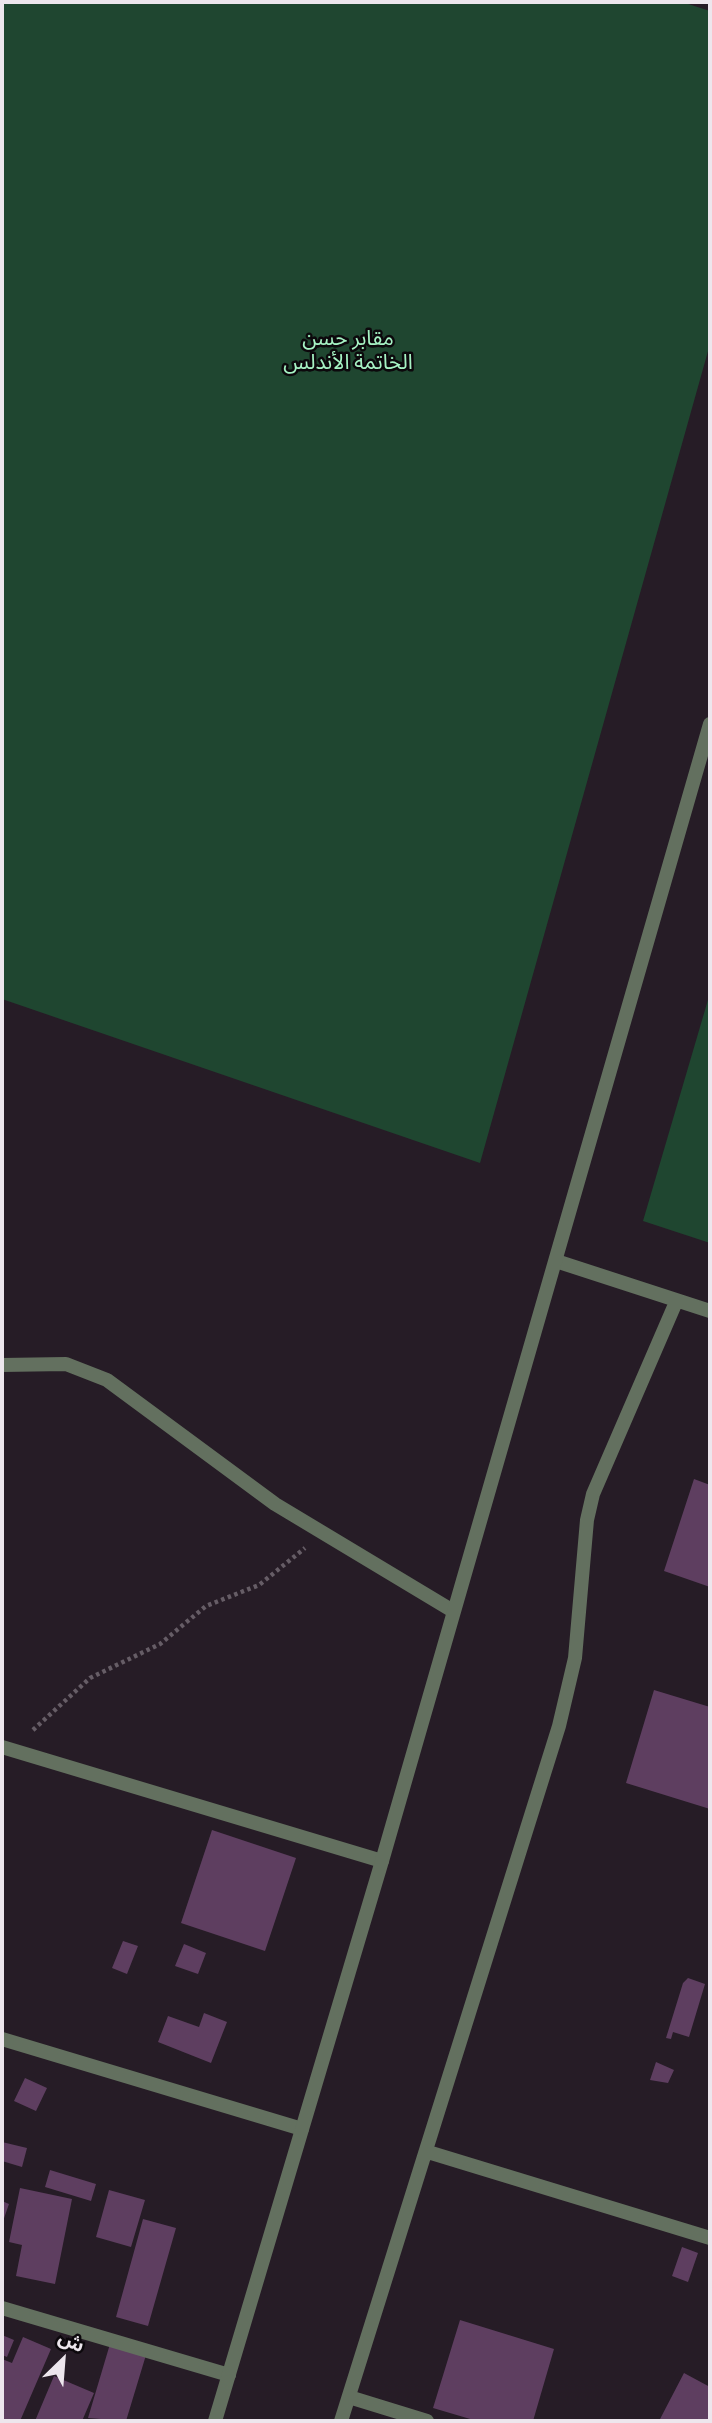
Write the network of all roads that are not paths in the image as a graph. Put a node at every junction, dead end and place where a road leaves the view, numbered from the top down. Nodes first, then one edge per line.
1 (710, 724) edge
2 (556, 1261) junction
3 (676, 1302) junction
4 (710, 1311) edge
5 (2, 1365) edge
6 (453, 1611) junction
7 (6, 1748) edge
8 (382, 1861) junction
9 (2, 2039) edge
10 (302, 2129) junction
11 (428, 2151) junction
12 (710, 2238) edge
13 (2, 2308) edge
14 (229, 2375) junction
15 (348, 2398) junction
16 (215, 2421) edge
17 (341, 2421) edge
18 (427, 2421) edge

1 - 2 street
2 - 3 street
2 - 6 street
3 - 4 street
3 - 11 street
5 - 6 street
6 - 8 street
7 - 8 street
8 - 10 street
9 - 10 street
10 - 14 street
11 - 12 street
11 - 15 street
13 - 14 street
14 - 16 street
15 - 17 street
15 - 18 street

